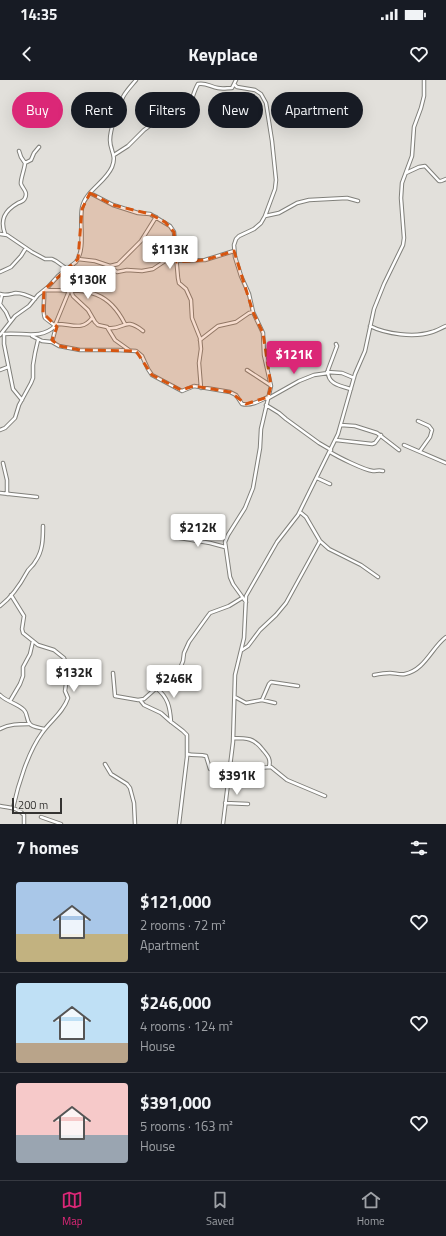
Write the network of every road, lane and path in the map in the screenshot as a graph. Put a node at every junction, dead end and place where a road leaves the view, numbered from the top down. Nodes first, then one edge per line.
1 (136, 80) edge
2 (236, 80) edge
3 (424, 80) edge
4 (234, 84) junction
5 (39, 147) dead end
6 (19, 151) dead end
7 (114, 155) junction
8 (25, 163) junction
9 (406, 173) junction
10 (446, 179) edge
11 (90, 193) junction
12 (358, 201) dead end
13 (265, 216) junction
14 (156, 217) junction
15 (0, 234) edge
16 (5, 234) junction
17 (26, 248) junction
18 (234, 251) junction
19 (78, 259) junction
20 (177, 261) junction
21 (109, 266) junction
22 (67, 269) junction
23 (0, 272) edge
24 (44, 290) junction
25 (70, 291) junction
26 (1, 294) edge
27 (35, 299) junction
28 (253, 312) junction
29 (92, 318) junction
30 (10, 322) junction
31 (125, 324) junction
32 (55, 325) junction
33 (370, 326) junction
34 (446, 326) edge
35 (108, 328) junction
36 (143, 331) dead end
37 (2, 334) edge
38 (32, 336) junction
39 (38, 340) junction
40 (200, 340) junction
41 (52, 342) junction
42 (336, 344) dead end
43 (129, 350) junction
44 (8, 367) junction
45 (0, 370) edge
46 (247, 370) dead end
47 (328, 372) junction
48 (354, 378) junction
49 (271, 386) junction
50 (201, 388) junction
51 (351, 390) junction
52 (268, 398) junction
53 (22, 400) junction
54 (266, 405) junction
55 (418, 421) dead end
56 (340, 425) junction
57 (0, 430) edge
58 (381, 435) junction
59 (336, 440) junction
60 (404, 445) dead end
61 (399, 450) dead end
62 (330, 451) junction
63 (420, 452) junction
64 (2, 463) dead end
65 (446, 463) edge
66 (383, 471) dead end
67 (317, 478) junction
68 (330, 484) dead end
69 (0, 493) edge
70 (7, 494) junction
71 (37, 497) dead end
72 (300, 512) junction
73 (43, 526) dead end
74 (174, 537) dead end
75 (320, 541) junction
76 (226, 547) junction
77 (378, 578) dead end
78 (12, 595) junction
79 (242, 598) junction
80 (246, 602) junction
81 (0, 606) edge
82 (446, 636) edge
83 (33, 641) junction
84 (242, 650) junction
85 (113, 673) dead end
86 (374, 675) dead end
87 (298, 686) dead end
88 (156, 688) junction
89 (0, 695) edge
90 (235, 697) junction
91 (140, 700) junction
92 (262, 700) junction
93 (10, 701) junction
94 (275, 703) dead end
95 (171, 722) junction
96 (29, 724) junction
97 (0, 729) edge
98 (44, 729) junction
99 (233, 738) junction
100 (187, 754) junction
101 (105, 764) dead end
102 (269, 767) junction
103 (229, 771) junction
104 (325, 796) dead end
105 (225, 803) junction
106 (248, 804) dead end
107 (0, 806) edge
108 (13, 808) junction
109 (41, 817) dead end
110 (24, 824) edge
111 (61, 824) edge
112 (134, 824) edge
113 (179, 824) edge
114 (223, 824) edge

1 - 7 street
2 - 4 street
3 - 9 street
4 - 7 street
4 - 13 street
5 - 8 street
6 - 8 street
7 - 11 street
8 - 16 street
9 - 10 street
9 - 33 street
11 - 14 street
11 - 19 street
12 - 13 street
13 - 18 street
14 - 20 street
14 - 21 street
15 - 16 street
16 - 17 street
17 - 22 street
17 - 23 street
18 - 20 street
18 - 28 street
19 - 21 street
19 - 22 street
20 - 21 street
20 - 40 street
22 - 24 street
24 - 25 street
24 - 27 street
24 - 32 street
25 - 29 street
25 - 31 street
25 - 32 street
26 - 27 street
26 - 30 street
27 - 30 street
28 - 40 street
28 - 49 street
29 - 32 street
29 - 35 street
30 - 37 street
31 - 35 street
31 - 36 street
32 - 38 street
32 - 41 street
33 - 34 street
33 - 48 street
35 - 43 street
37 - 38 street
37 - 44 street
38 - 39 street
39 - 41 street
39 - 53 street
40 - 50 street
41 - 43 street
42 - 47 street
43 - 50 street
44 - 45 street
44 - 53 street
46 - 49 street
47 - 48 street
47 - 51 street
47 - 52 street
48 - 51 street
49 - 52 street
50 - 52 street
51 - 56 street
52 - 54 street
53 - 57 street
54 - 62 street
54 - 76 street
55 - 63 street
56 - 58 street
56 - 59 street
58 - 59 street
58 - 61 street
59 - 62 street
60 - 63 street
62 - 66 street
62 - 67 street
63 - 65 street
64 - 70 street
67 - 68 street
67 - 72 street
69 - 70 street
70 - 71 street
72 - 75 street
72 - 80 street
73 - 78 street
74 - 76 street
75 - 77 street
75 - 84 street
76 - 79 street
78 - 81 street
78 - 83 street
79 - 80 street
79 - 88 street
80 - 84 street
82 - 86 street
83 - 93 street
83 - 98 street
84 - 90 street
85 - 91 street
87 - 92 street
88 - 91 street
88 - 95 street
89 - 93 street
90 - 92 street
90 - 99 street
91 - 95 street
92 - 94 street
93 - 96 street
95 - 100 street
96 - 97 street
96 - 98 street
98 - 108 street
99 - 102 street
99 - 103 street
100 - 103 street
100 - 113 street
101 - 112 street
102 - 103 street
102 - 104 street
103 - 105 street
105 - 106 street
105 - 114 street
107 - 108 street
108 - 110 street
109 - 111 street

